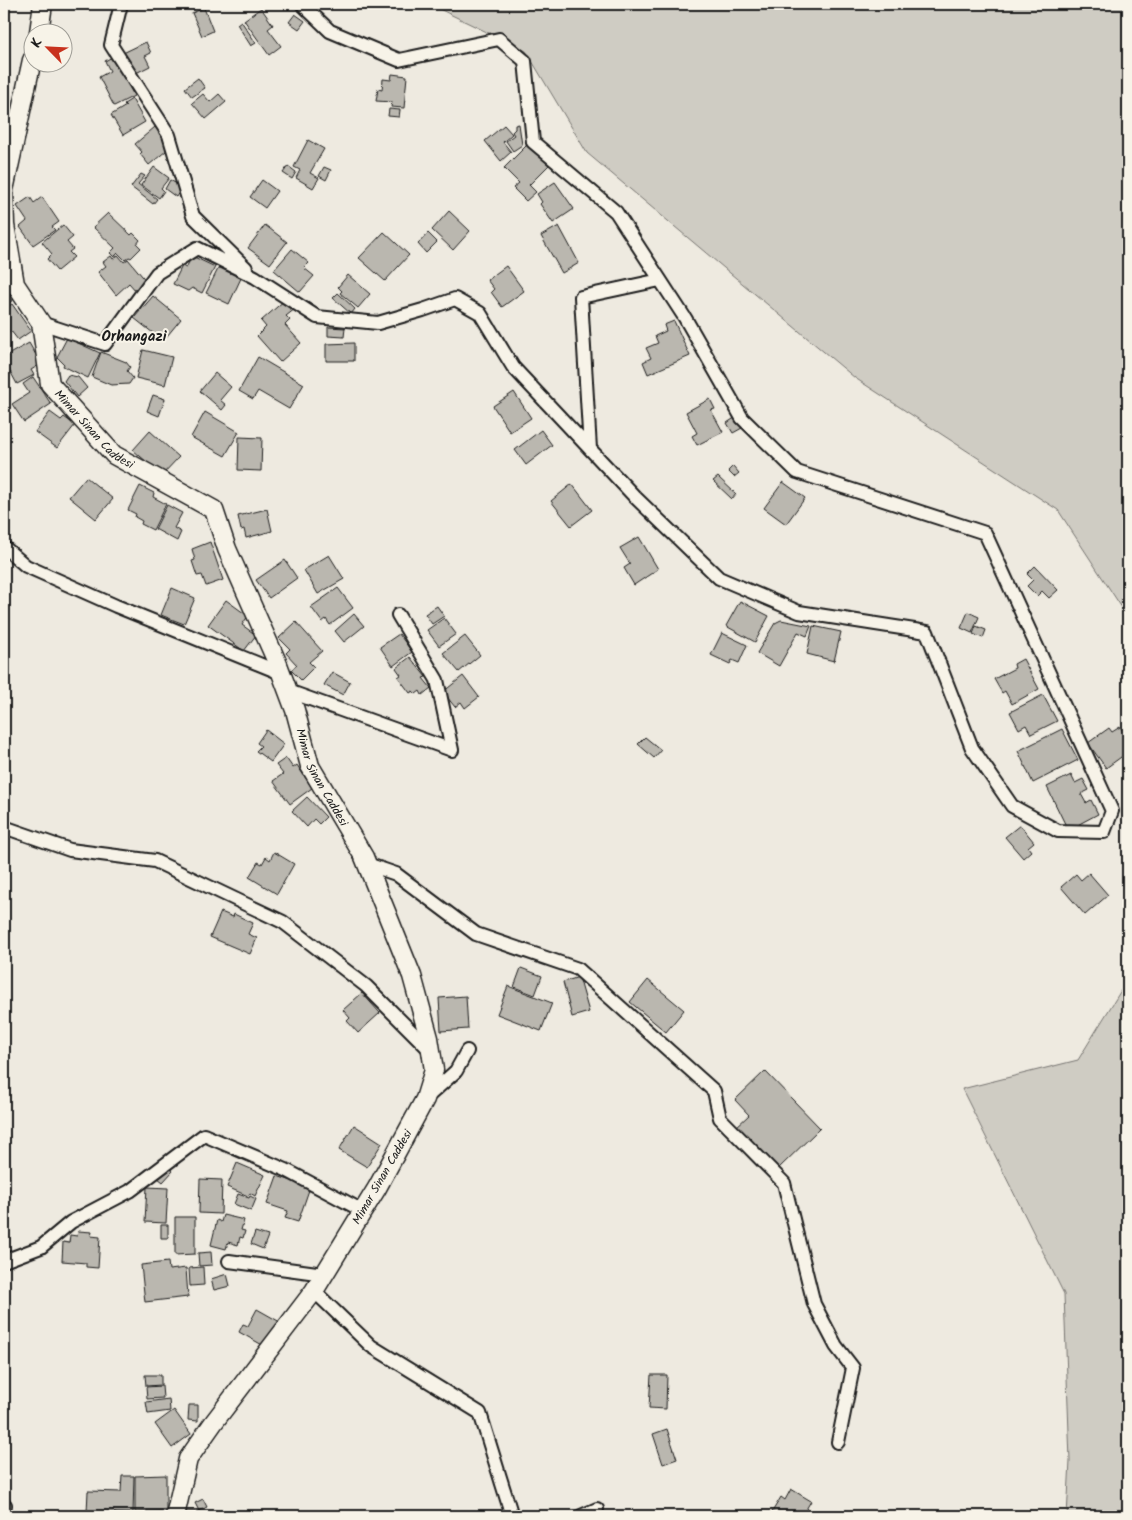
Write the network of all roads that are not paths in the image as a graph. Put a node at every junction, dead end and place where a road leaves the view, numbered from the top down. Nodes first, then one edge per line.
1 (43, 4) edge
2 (121, 4) edge
3 (302, 4) edge
4 (40, 22) edge
5 (29, 72) edge
6 (255, 277) junction
7 (660, 280) junction
8 (41, 323) junction
9 (590, 449) junction
10 (4, 547) edge
11 (398, 615) dead end
12 (281, 673) junction
13 (288, 691) junction
14 (4, 827) edge
15 (367, 864) junction
16 (431, 1051) junction
17 (467, 1051) dead end
18 (425, 1099) junction
19 (363, 1211) junction
20 (4, 1261) edge
21 (229, 1261) dead end
22 (324, 1274) junction
23 (314, 1291) junction
24 (838, 1442) dead end
25 (596, 1509) dead end
26 (175, 1516) edge
27 (512, 1516) edge
28 (581, 1516) edge

1 - 4 street
2 - 6 street
3 - 7 street
5 - 8 street, Mimar Sinan Caddesi
6 - 8 street
6 - 9 street
7 - 9 street
7 - 9 street
8 - 12 street, Mimar Sinan Caddesi
10 - 12 street
11 - 13 street
12 - 13 street, Mimar Sinan Caddesi
13 - 15 street, Mimar Sinan Caddesi
14 - 16 street
15 - 16 street, Mimar Sinan Caddesi
15 - 24 street
16 - 18 street, Mimar Sinan Caddesi
17 - 18 street
18 - 19 street, Mimar Sinan Caddesi
19 - 20 street
19 - 22 street, Mimar Sinan Caddesi
21 - 22 street
22 - 23 street, Mimar Sinan Caddesi
23 - 26 street, Mimar Sinan Caddesi
23 - 27 street
25 - 28 street

